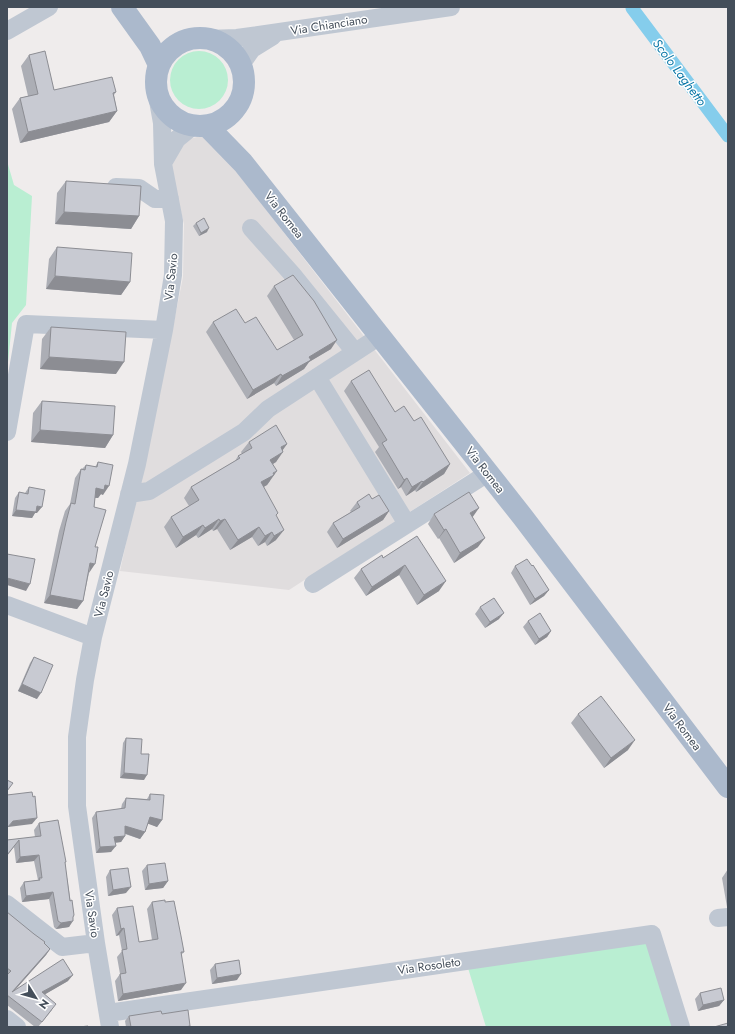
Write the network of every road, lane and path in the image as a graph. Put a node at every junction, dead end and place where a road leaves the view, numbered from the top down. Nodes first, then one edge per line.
1 (49, 7) edge
2 (451, 7) edge
3 (126, 13) edge
4 (7, 31) edge
5 (278, 33) junction
6 (206, 39) junction
7 (183, 42) junction
8 (159, 65) junction
9 (240, 66) junction
10 (156, 90) junction
11 (230, 114) junction
12 (200, 126) junction
13 (237, 156) junction
14 (163, 164) junction
15 (107, 186) edge
16 (170, 199) junction
17 (250, 228) dead end
18 (164, 330) junction
19 (380, 336) junction
20 (355, 352) junction
21 (317, 377) junction
22 (7, 432) edge
23 (488, 473) junction
24 (129, 494) junction
25 (407, 524) junction
26 (313, 584) dead end
27 (7, 605) edge
28 (93, 637) junction
29 (728, 787) edge
30 (7, 904) edge
31 (96, 943) junction
32 (7, 1019) edge
33 (109, 1020) edge
34 (17, 1027) edge
35 (681, 1027) edge

1 - 4 street
2 - 5 street, Via Chianciano
3 - 7 main road
3 - 8 main road
5 - 6 street, Via Chianciano
5 - 9 street, Via Chianciano
6 - 7 main road
6 - 9 main road
7 - 8 main road
8 - 10 main road
9 - 11 main road
10 - 12 main road
10 - 14 street, Via Savio
11 - 12 main road
11 - 13 main road, Via Romea
12 - 13 main road, Via Romea
12 - 14 street
13 - 19 main road, Via Romea
14 - 16 street, Via Savio
15 - 16 street
16 - 18 street, Via Savio
17 - 20 street
18 - 22 street
18 - 24 street, Via Savio
19 - 20 street
19 - 23 main road, Via Romea
20 - 21 street
21 - 24 street
21 - 25 street
23 - 25 street
23 - 29 main road, Via Romea
24 - 28 street, Via Savio
25 - 26 street
27 - 28 street
28 - 31 street, Via Savio
30 - 31 street
31 - 33 street, Via Savio
32 - 34 street
33 - 35 street, Via Rosoleto

